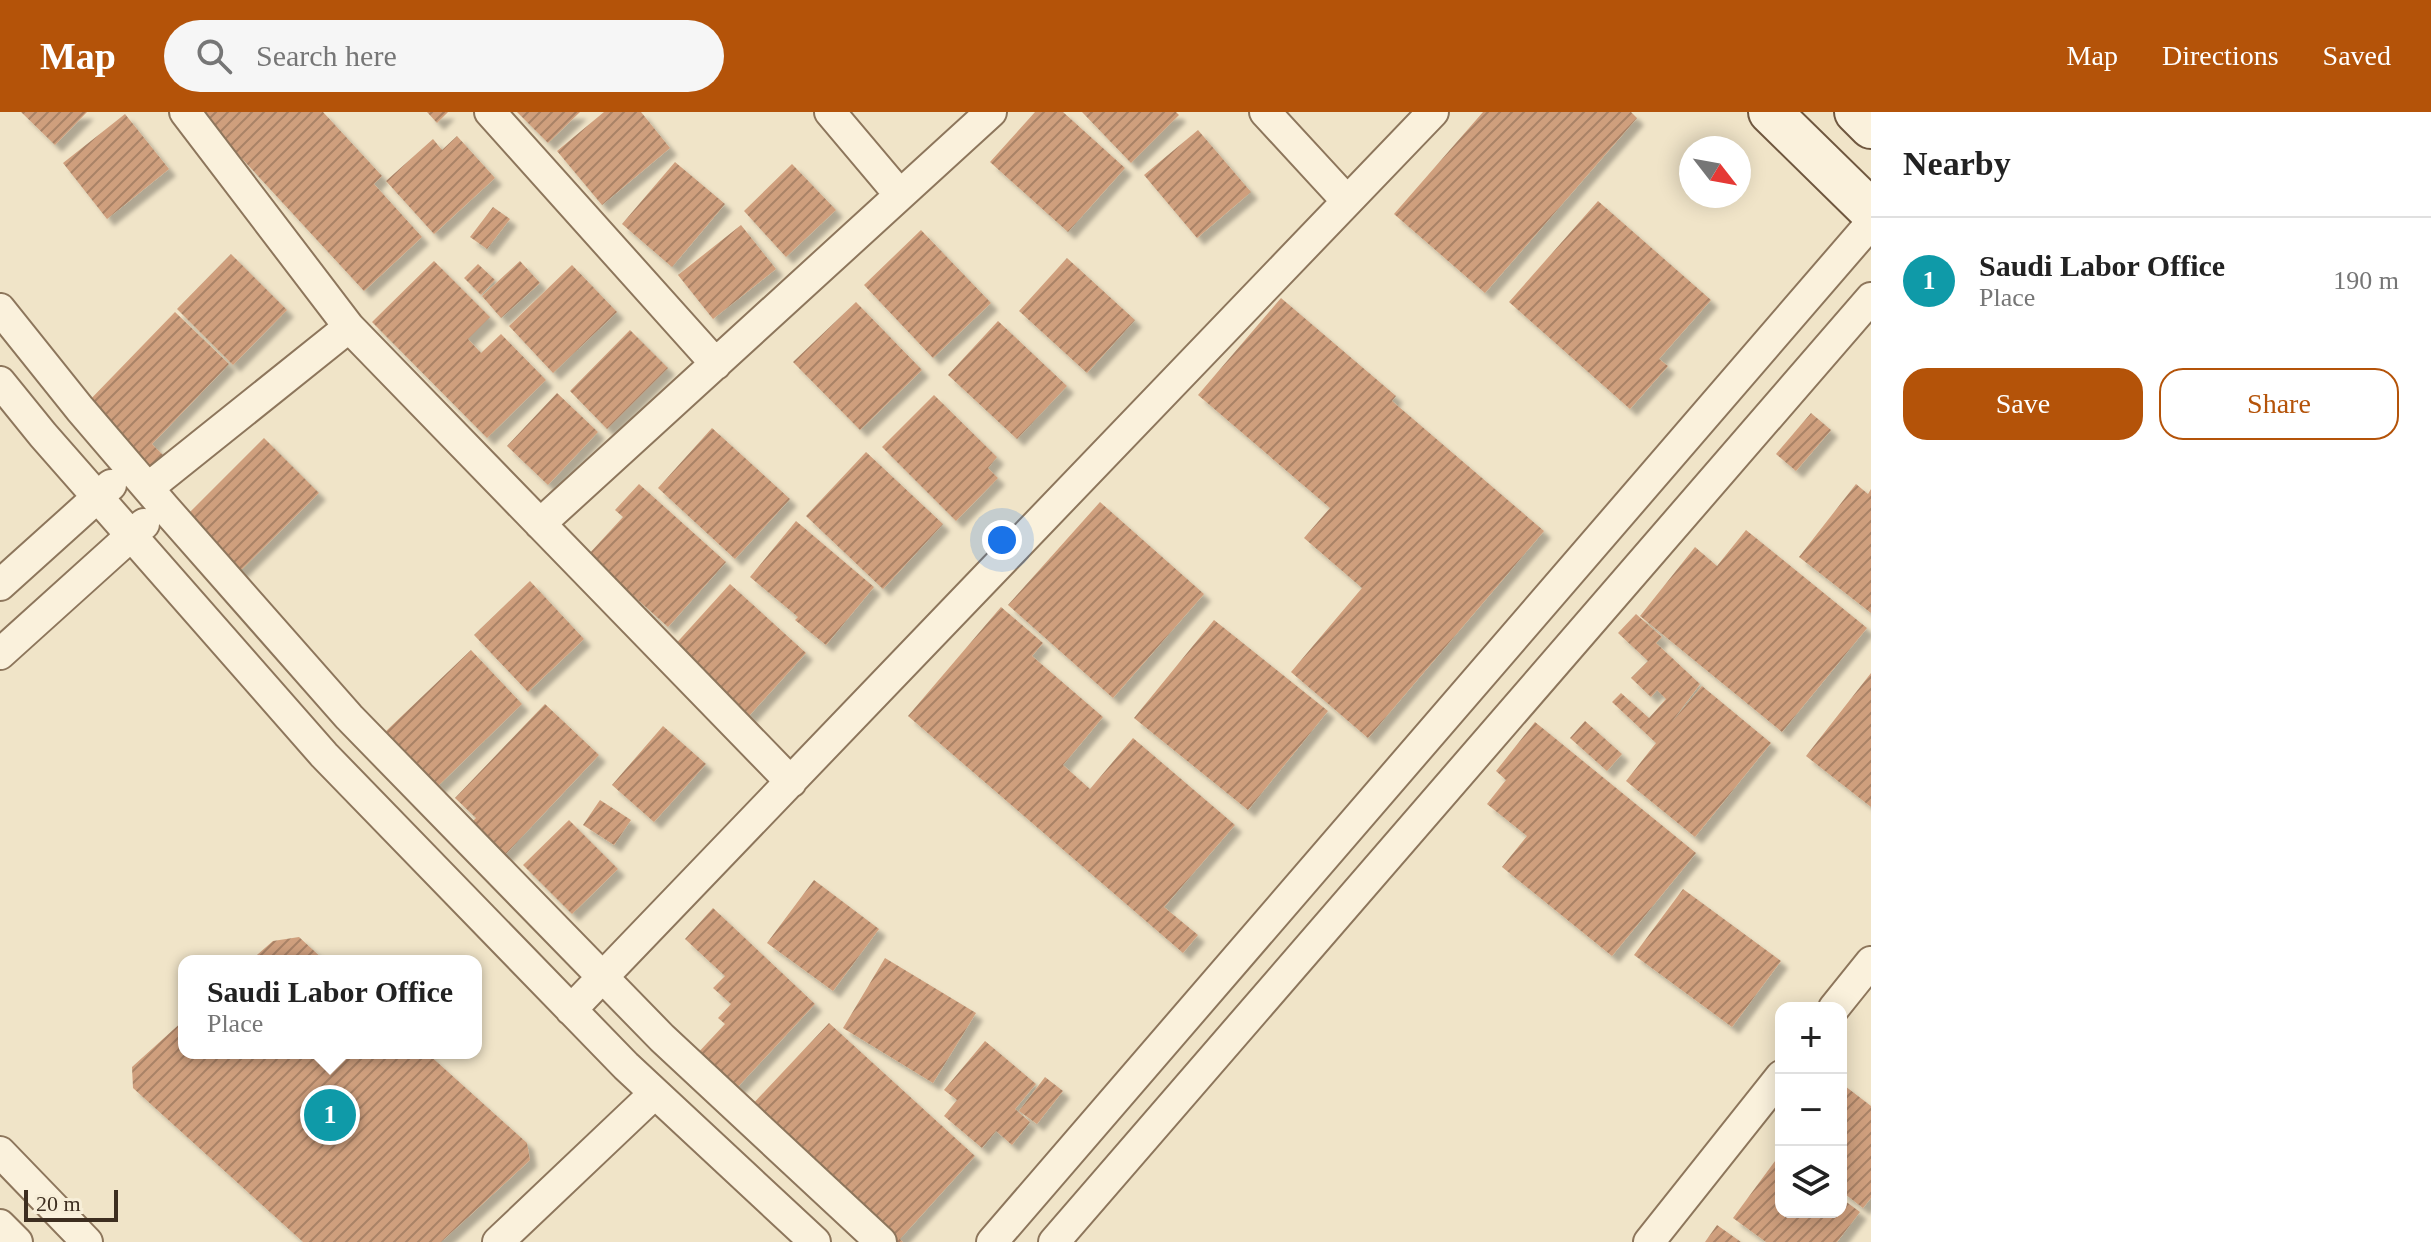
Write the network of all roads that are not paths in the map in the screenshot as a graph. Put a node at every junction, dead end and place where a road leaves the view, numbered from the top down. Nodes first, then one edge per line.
1 (185, 112) edge
2 (490, 112) edge
3 (830, 112) edge
4 (991, 112) edge
5 (1265, 112) edge
6 (1433, 112) edge
7 (1770, 112) edge
8 (1856, 112) edge
9 (1871, 127) edge
10 (900, 195) junction
11 (1347, 201) junction
12 (1871, 211) edge
13 (1871, 223) edge
14 (1871, 298) edge
15 (0, 309) edge
16 (349, 327) junction
17 (716, 364) junction
18 (0, 382) edge
19 (147, 488) junction
20 (98, 497) junction
21 (540, 524) junction
22 (132, 536) junction
23 (0, 585) edge
24 (0, 654) edge
25 (791, 782) junction
26 (1871, 962) edge
27 (603, 979) junction
28 (1839, 1002) edge
29 (571, 1010) junction
30 (1775, 1084) edge
31 (655, 1093) junction
32 (0, 1152) edge
33 (0, 1225) edge
34 (17, 1242) edge
35 (87, 1242) edge
36 (498, 1242) edge
37 (815, 1242) edge
38 (881, 1242) edge
39 (992, 1242) edge
40 (1054, 1242) edge
41 (1649, 1242) edge

1 - 16 street
2 - 17 street
3 - 10 street
4 - 10 street
5 - 11 street
6 - 11 street
7 - 12 street
8 - 9 street
10 - 17 street
11 - 25 street
13 - 39 street
14 - 40 street
15 - 19 street
16 - 19 street
16 - 21 street
17 - 21 street
18 - 20 street
19 - 20 street
19 - 22 street
19 - 27 street
20 - 22 street
20 - 23 street
21 - 25 street
22 - 24 street
22 - 29 street
25 - 27 street
26 - 28 street
27 - 29 street
27 - 38 street
29 - 31 street
30 - 41 street
31 - 36 street
31 - 37 street
32 - 35 street
33 - 34 street

